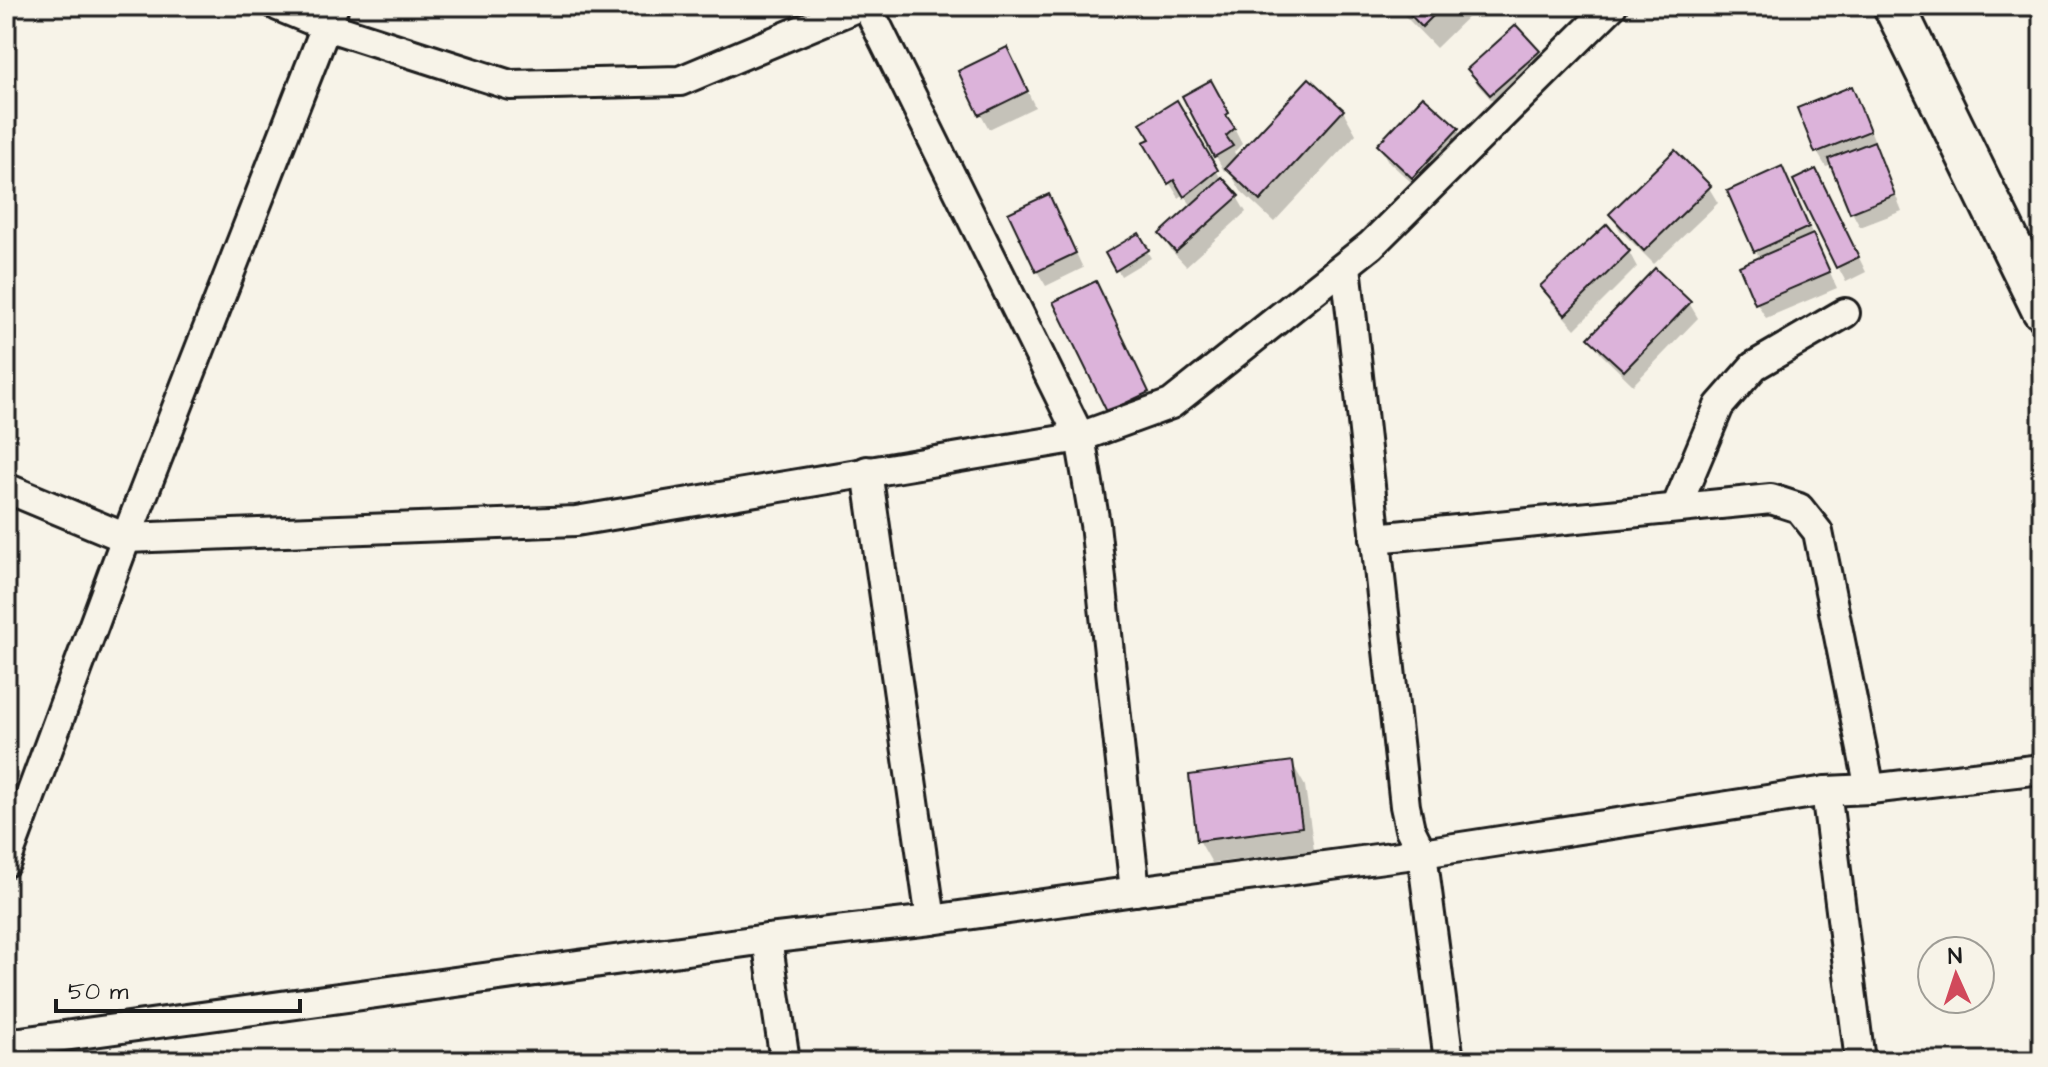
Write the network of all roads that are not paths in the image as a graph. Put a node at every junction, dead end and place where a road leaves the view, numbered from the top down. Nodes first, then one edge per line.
1 (278, 6) edge
2 (859, 6) edge
3 (867, 6) edge
4 (1612, 6) edge
5 (1894, 6) edge
6 (330, 16) edge
7 (1346, 266) junction
8 (2042, 309) edge
9 (1845, 313) dead end
10 (1080, 437) junction
11 (867, 471) junction
12 (6, 488) edge
13 (1676, 508) junction
14 (126, 538) junction
15 (1375, 538) junction
16 (2042, 769) edge
17 (1870, 789) junction
18 (1826, 791) junction
19 (1422, 853) junction
20 (6, 862) edge
21 (1135, 891) junction
22 (931, 920) junction
23 (767, 939) junction
24 (6, 1044) edge
25 (785, 1061) edge
26 (1449, 1061) edge
27 (1860, 1061) edge

1 - 6 street
2 - 6 street
3 - 10 street
4 - 7 street
5 - 8 main road
6 - 14 street
7 - 10 street
7 - 15 street
9 - 13 street
10 - 11 street
10 - 21 street
11 - 14 street
11 - 22 street
12 - 14 street
13 - 15 street
13 - 17 street
14 - 20 street
15 - 19 street
16 - 17 street
17 - 18 street
18 - 19 street
18 - 27 street
19 - 21 street
19 - 26 street
21 - 22 street
22 - 23 street
23 - 24 street
23 - 25 street

